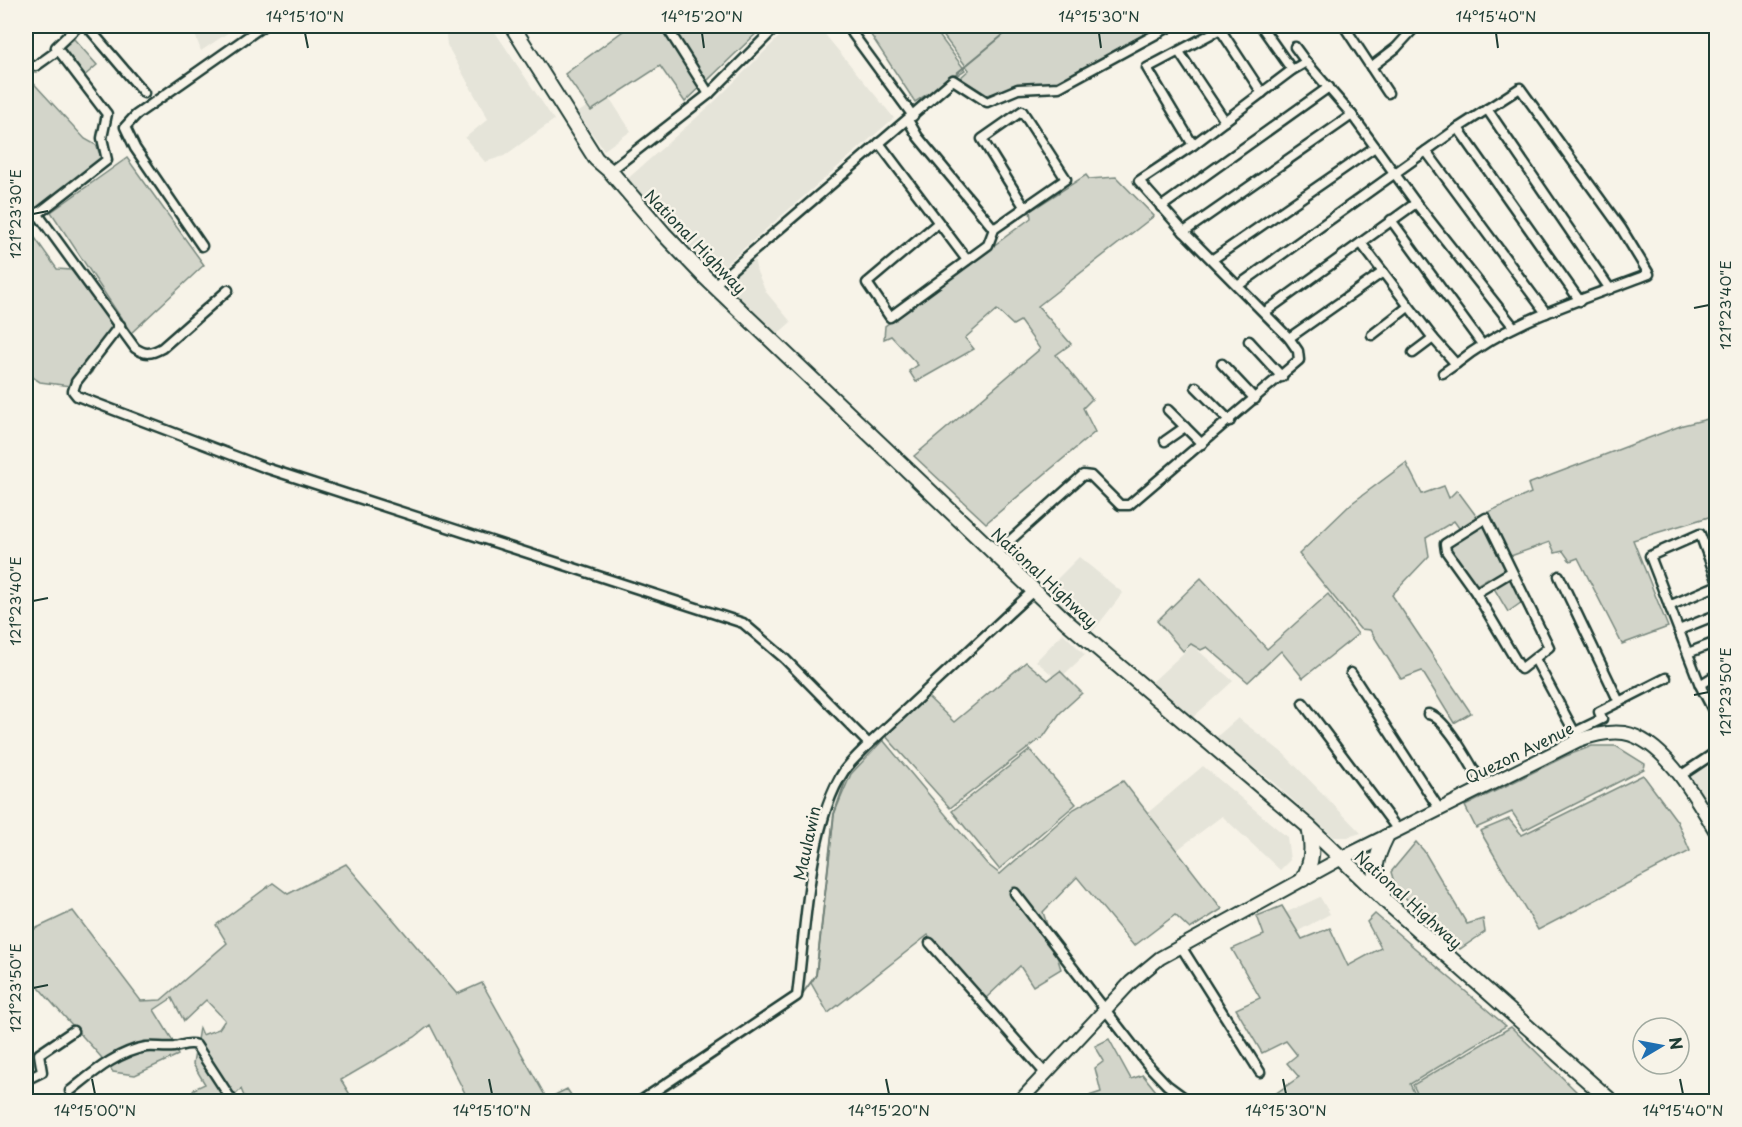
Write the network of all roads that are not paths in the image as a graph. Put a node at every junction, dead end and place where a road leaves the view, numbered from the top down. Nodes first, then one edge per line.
1 (78, 26) edge
2 (87, 26) edge
3 (263, 26) edge
4 (512, 26) edge
5 (666, 26) edge
6 (847, 26) edge
7 (1171, 26) edge
8 (1262, 26) edge
9 (1344, 26) edge
10 (1416, 26) edge
11 (772, 27) edge
12 (1223, 27) edge
13 (1295, 47) dead end
14 (57, 51) junction
15 (1179, 52) junction
16 (1306, 62) junction
17 (26, 66) edge
18 (1371, 67) junction
19 (1292, 70) junction
20 (1329, 87) junction
21 (144, 93) dead end
22 (1262, 93) junction
23 (1388, 93) dead end
24 (709, 94) junction
25 (1487, 109) junction
26 (1352, 115) junction
27 (910, 118) junction
28 (1225, 121) junction
29 (1458, 129) junction
30 (879, 143) junction
31 (1193, 145) junction
32 (1375, 147) junction
33 (1426, 151) junction
34 (610, 171) junction
35 (1396, 173) junction
36 (1416, 203) junction
37 (1161, 207) junction
38 (1025, 208) junction
39 (37, 213) junction
40 (1391, 220) junction
41 (26, 223) edge
42 (938, 223) junction
43 (994, 230) junction
44 (1184, 232) junction
45 (1361, 243) junction
46 (202, 246) dead end
47 (1213, 259) junction
48 (967, 260) junction
49 (1383, 272) junction
50 (714, 285) junction
51 (1239, 285) junction
52 (1610, 289) junction
53 (228, 290) dead end
54 (1580, 302) junction
55 (1408, 307) junction
56 (1265, 312) junction
57 (1546, 314) junction
58 (120, 325) junction
59 (1513, 326) junction
60 (1372, 334) dead end
61 (1289, 338) junction
62 (1433, 338) junction
63 (1249, 341) dead end
64 (1480, 343) junction
65 (1413, 353) dead end
66 (1222, 364) dead end
67 (1456, 364) junction
68 (1443, 373) dead end
69 (1282, 377) junction
70 (1196, 387) dead end
71 (1255, 399) junction
72 (1168, 410) dead end
73 (1230, 421) junction
74 (1185, 426) junction
75 (1165, 441) dead end
76 (1202, 444) junction
77 (996, 553) junction
78 (1511, 572) junction
79 (1559, 576) dead end
80 (1716, 577) edge
81 (1716, 586) edge
82 (1034, 590) junction
83 (1476, 593) junction
84 (1669, 606) junction
85 (1716, 615) edge
86 (1679, 630) junction
87 (1716, 642) edge
88 (1688, 653) junction
89 (1535, 659) junction
90 (1351, 674) dead end
91 (1716, 675) edge
92 (1666, 678) dead end
93 (1700, 685) junction
94 (1619, 702) junction
95 (1303, 703) dead end
96 (1428, 714) dead end
97 (1716, 716) edge
98 (1577, 736) junction
99 (869, 744) junction
100 (1716, 752) edge
101 (1680, 777) junction
102 (1484, 787) junction
103 (1440, 810) junction
104 (1309, 827) junction
105 (1716, 832) edge
106 (1392, 834) junction
107 (1340, 859) junction
108 (1303, 879) junction
109 (1015, 893) dead end
110 (1388, 903) junction
111 (930, 943) dead end
112 (1180, 945) junction
113 (1106, 1009) junction
114 (73, 1031) dead end
115 (1260, 1072) dead end
116 (1045, 1073) junction
117 (26, 1080) edge
118 (70, 1091) dead end
119 (233, 1101) edge
120 (639, 1101) edge
121 (1019, 1101) edge
122 (1190, 1101) edge
123 (1612, 1101) edge

1 - 14 street
2 - 21 street
3 - 46 street
4 - 34 main road, National Highway
5 - 24 street
6 - 27 street
7 - 27 street
8 - 19 street
9 - 18 street
10 - 18 street
11 - 24 street
12 - 15 street
12 - 22 street
13 - 16 street
14 - 17 street
14 - 39 street
15 - 28 street
15 - 31 street
16 - 19 street
16 - 20 street
18 - 23 street
19 - 22 street
20 - 26 street
20 - 37 street
22 - 28 street
24 - 34 street
25 - 29 street
25 - 52 street
25 - 52 street
26 - 32 street
26 - 44 street
27 - 30 street
27 - 43 street
28 - 31 street
29 - 33 street
29 - 54 street
30 - 42 street
30 - 50 street
31 - 37 street
32 - 35 street
32 - 47 street
33 - 35 street
33 - 57 street
34 - 50 main road, National Highway
35 - 36 street
35 - 51 street
36 - 40 street
36 - 59 street
37 - 44 street
38 - 38 street
38 - 43 street
39 - 41 street
39 - 58 street
40 - 45 street
40 - 64 street
42 - 48 street
42 - 48 street
43 - 48 street
44 - 47 street
45 - 49 street
45 - 56 street
47 - 51 street
49 - 55 street
49 - 61 street
50 - 77 main road, National Highway
51 - 56 street
52 - 54 street
53 - 58 street
54 - 57 street
55 - 60 street
55 - 62 street
56 - 61 street
57 - 59 street
58 - 99 street
59 - 64 street
61 - 69 street
62 - 65 street
62 - 67 street
63 - 69 street
64 - 67 street
66 - 71 street
67 - 68 street
69 - 71 street
70 - 73 street
71 - 73 street
72 - 74 street
73 - 76 street
74 - 75 street
74 - 76 street
76 - 77 street
77 - 82 main road, National Highway
78 - 83 street
78 - 83 street
78 - 89 street
79 - 94 street
80 - 84 street
81 - 84 street
82 - 99 street, Maulawin
82 - 104 main road, National Highway
83 - 89 street
84 - 86 street
85 - 86 street
86 - 88 street
87 - 88 street
88 - 93 street
89 - 98 street
90 - 103 street
91 - 93 street
92 - 94 street
93 - 97 street
94 - 98 street
95 - 106 street
96 - 102 street
98 - 101 main road, Quezon Avenue
98 - 102 main road, Quezon Avenue
99 - 120 street, Maulawin
100 - 101 street
101 - 105 main road, Quezon Avenue
102 - 103 main road, Quezon Avenue
103 - 106 main road, Quezon Avenue
104 - 107 main road, National Highway
104 - 108 main road
106 - 107 main road, Quezon Avenue
106 - 110 main road
107 - 108 main road, Quezon Avenue
107 - 110 main road, National Highway
108 - 112 main road, Quezon Avenue
109 - 113 street
110 - 123 main road, National Highway
111 - 116 street
112 - 113 main road, Quezon Avenue
112 - 115 street
113 - 116 main road, Quezon Avenue
113 - 122 street
114 - 117 street
116 - 121 main road, Quezon Avenue
118 - 119 street

